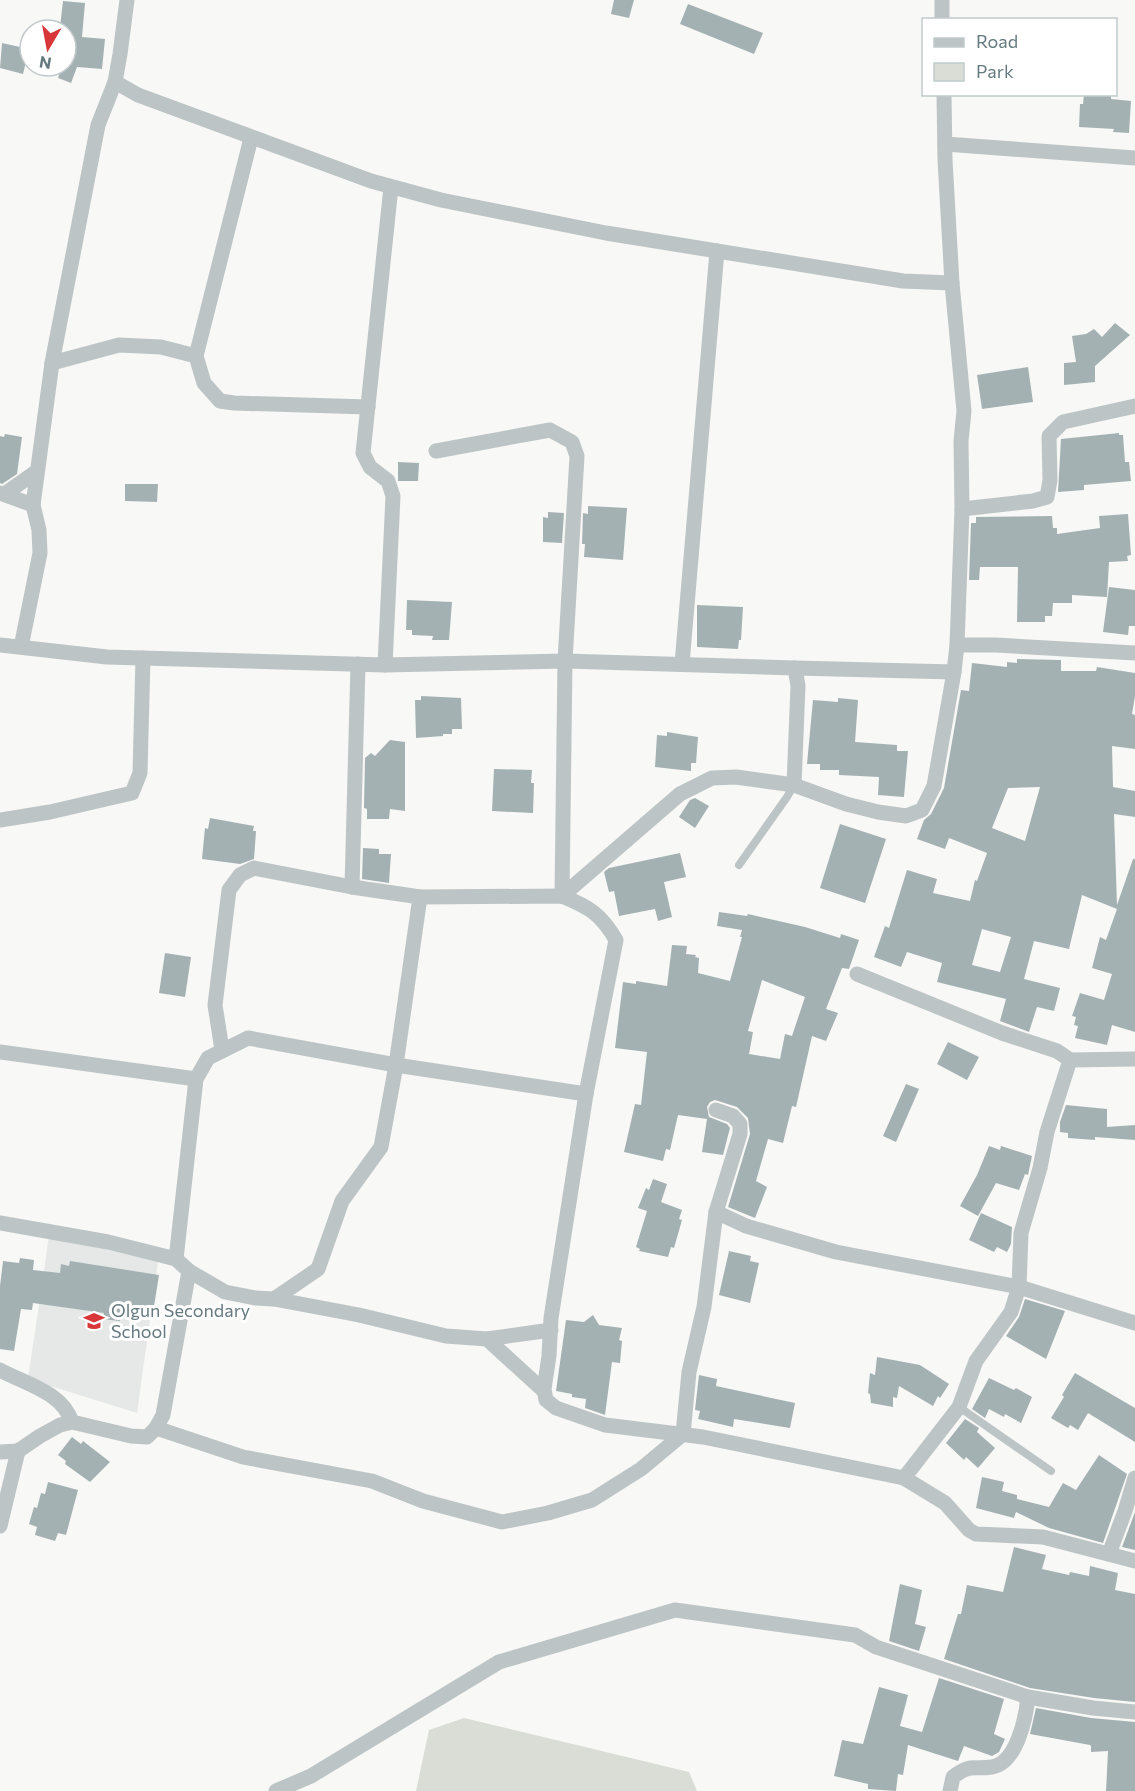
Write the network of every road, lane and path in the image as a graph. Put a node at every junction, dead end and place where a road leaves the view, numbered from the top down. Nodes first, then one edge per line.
1 (127, 0) edge
2 (942, 0) edge
3 (942, 18) edge
4 (115, 82) junction
5 (944, 96) edge
6 (251, 138) junction
7 (945, 144) junction
8 (1135, 158) edge
9 (391, 187) junction
10 (717, 251) junction
11 (952, 283) junction
12 (196, 356) junction
13 (52, 363) junction
14 (1135, 406) edge
15 (368, 407) junction
16 (436, 451) dead end
17 (36, 472) junction
18 (3, 493) edge
19 (33, 505) junction
20 (962, 508) junction
21 (0, 645) edge
22 (957, 645) junction
23 (21, 647) junction
24 (1135, 653) edge
25 (142, 658) junction
26 (565, 661) junction
27 (358, 664) junction
28 (682, 664) junction
29 (385, 665) junction
30 (795, 668) junction
31 (954, 672) junction
32 (794, 785) junction
33 (0, 820) edge
34 (739, 865) dead end
35 (352, 887) junction
36 (562, 896) junction
37 (420, 897) junction
38 (857, 974) dead end
39 (222, 1050) junction
40 (0, 1052) edge
41 (1135, 1059) edge
42 (1070, 1060) junction
43 (396, 1065) junction
44 (196, 1079) junction
45 (586, 1094) junction
46 (716, 1110) dead end
47 (716, 1212) junction
48 (0, 1223) edge
49 (176, 1259) junction
50 (189, 1271) junction
51 (1019, 1287) junction
52 (274, 1299) junction
53 (1135, 1323) edge
54 (550, 1330) junction
55 (487, 1339) junction
56 (0, 1370) edge
57 (544, 1391) junction
58 (959, 1407) junction
59 (72, 1422) junction
60 (156, 1428) junction
61 (683, 1434) junction
62 (18, 1451) junction
63 (0, 1452) edge
64 (1051, 1471) dead end
65 (904, 1478) junction
66 (1135, 1478) edge
67 (0, 1526) edge
68 (1109, 1554) junction
69 (1135, 1561) edge
70 (1028, 1697) junction
71 (1135, 1712) edge
72 (276, 1791) edge
73 (950, 1791) edge

1 - 4 street
2 - 3 street
4 - 6 street
4 - 13 street
5 - 7 street
6 - 9 street
6 - 12 street
7 - 8 street
7 - 11 street
9 - 10 street
9 - 15 street
10 - 11 street
10 - 28 street
11 - 20 street
12 - 13 street
12 - 15 street
13 - 17 street
14 - 20 street
15 - 29 street
16 - 26 street
17 - 18 street
17 - 19 street
18 - 19 street
19 - 23 street
20 - 22 street
21 - 23 street
22 - 24 street
22 - 31 street
23 - 25 street
25 - 27 street
25 - 33 street
26 - 28 street
26 - 29 street
26 - 36 street
27 - 29 street
27 - 35 street
28 - 30 street
30 - 31 street
30 - 32 street
31 - 32 street
32 - 34 lane
32 - 36 street
35 - 37 street
35 - 39 street
36 - 37 street
36 - 45 street
37 - 43 street
38 - 42 street
39 - 43 street
39 - 44 street
40 - 44 street
41 - 42 street
42 - 51 street
43 - 45 street
43 - 52 street
44 - 49 street
45 - 54 street
46 - 47 street
47 - 51 street
47 - 61 street
48 - 49 street
49 - 50 street
50 - 52 street
50 - 60 street
51 - 53 street
51 - 58 street
52 - 55 street
54 - 55 street
54 - 57 street
55 - 57 street
56 - 59 street
57 - 61 street
58 - 64 lane
58 - 65 street
59 - 60 street
59 - 62 street
60 - 61 street
61 - 65 street
62 - 63 street
62 - 67 street
65 - 68 street
66 - 68 street
68 - 69 street
70 - 71 street
70 - 72 street
70 - 73 street

